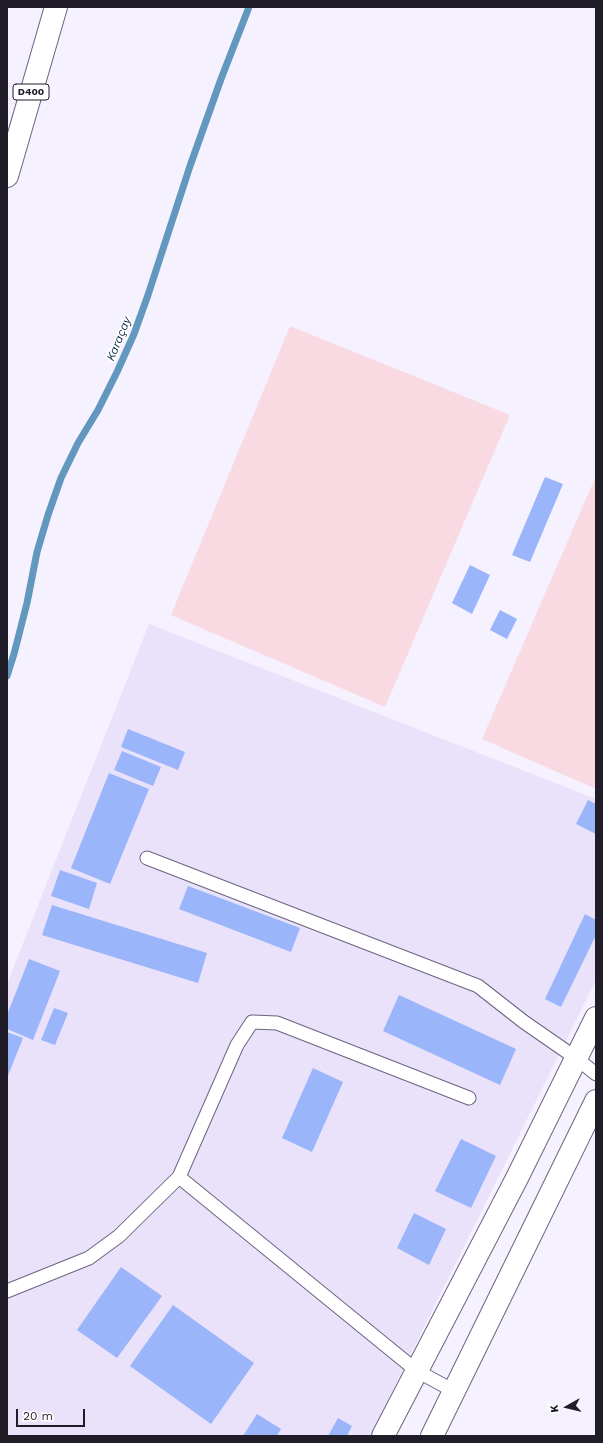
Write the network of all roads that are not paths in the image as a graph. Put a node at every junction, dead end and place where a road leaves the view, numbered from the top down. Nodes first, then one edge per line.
1 (56, 7) edge
2 (7, 176) edge
3 (147, 858) dead end
4 (596, 1018) edge
5 (576, 1058) junction
6 (596, 1074) edge
7 (469, 1098) dead end
8 (596, 1101) edge
9 (179, 1177) junction
10 (7, 1291) edge
11 (417, 1371) junction
12 (454, 1391) junction
13 (383, 1436) edge
14 (432, 1436) edge

1 - 2 main road, D400
3 - 5 lane
4 - 5 main road
5 - 6 lane
5 - 11 main road
7 - 9 lane
8 - 12 main road
9 - 10 lane
9 - 11 lane
11 - 12 lane
11 - 13 main road
12 - 14 main road

